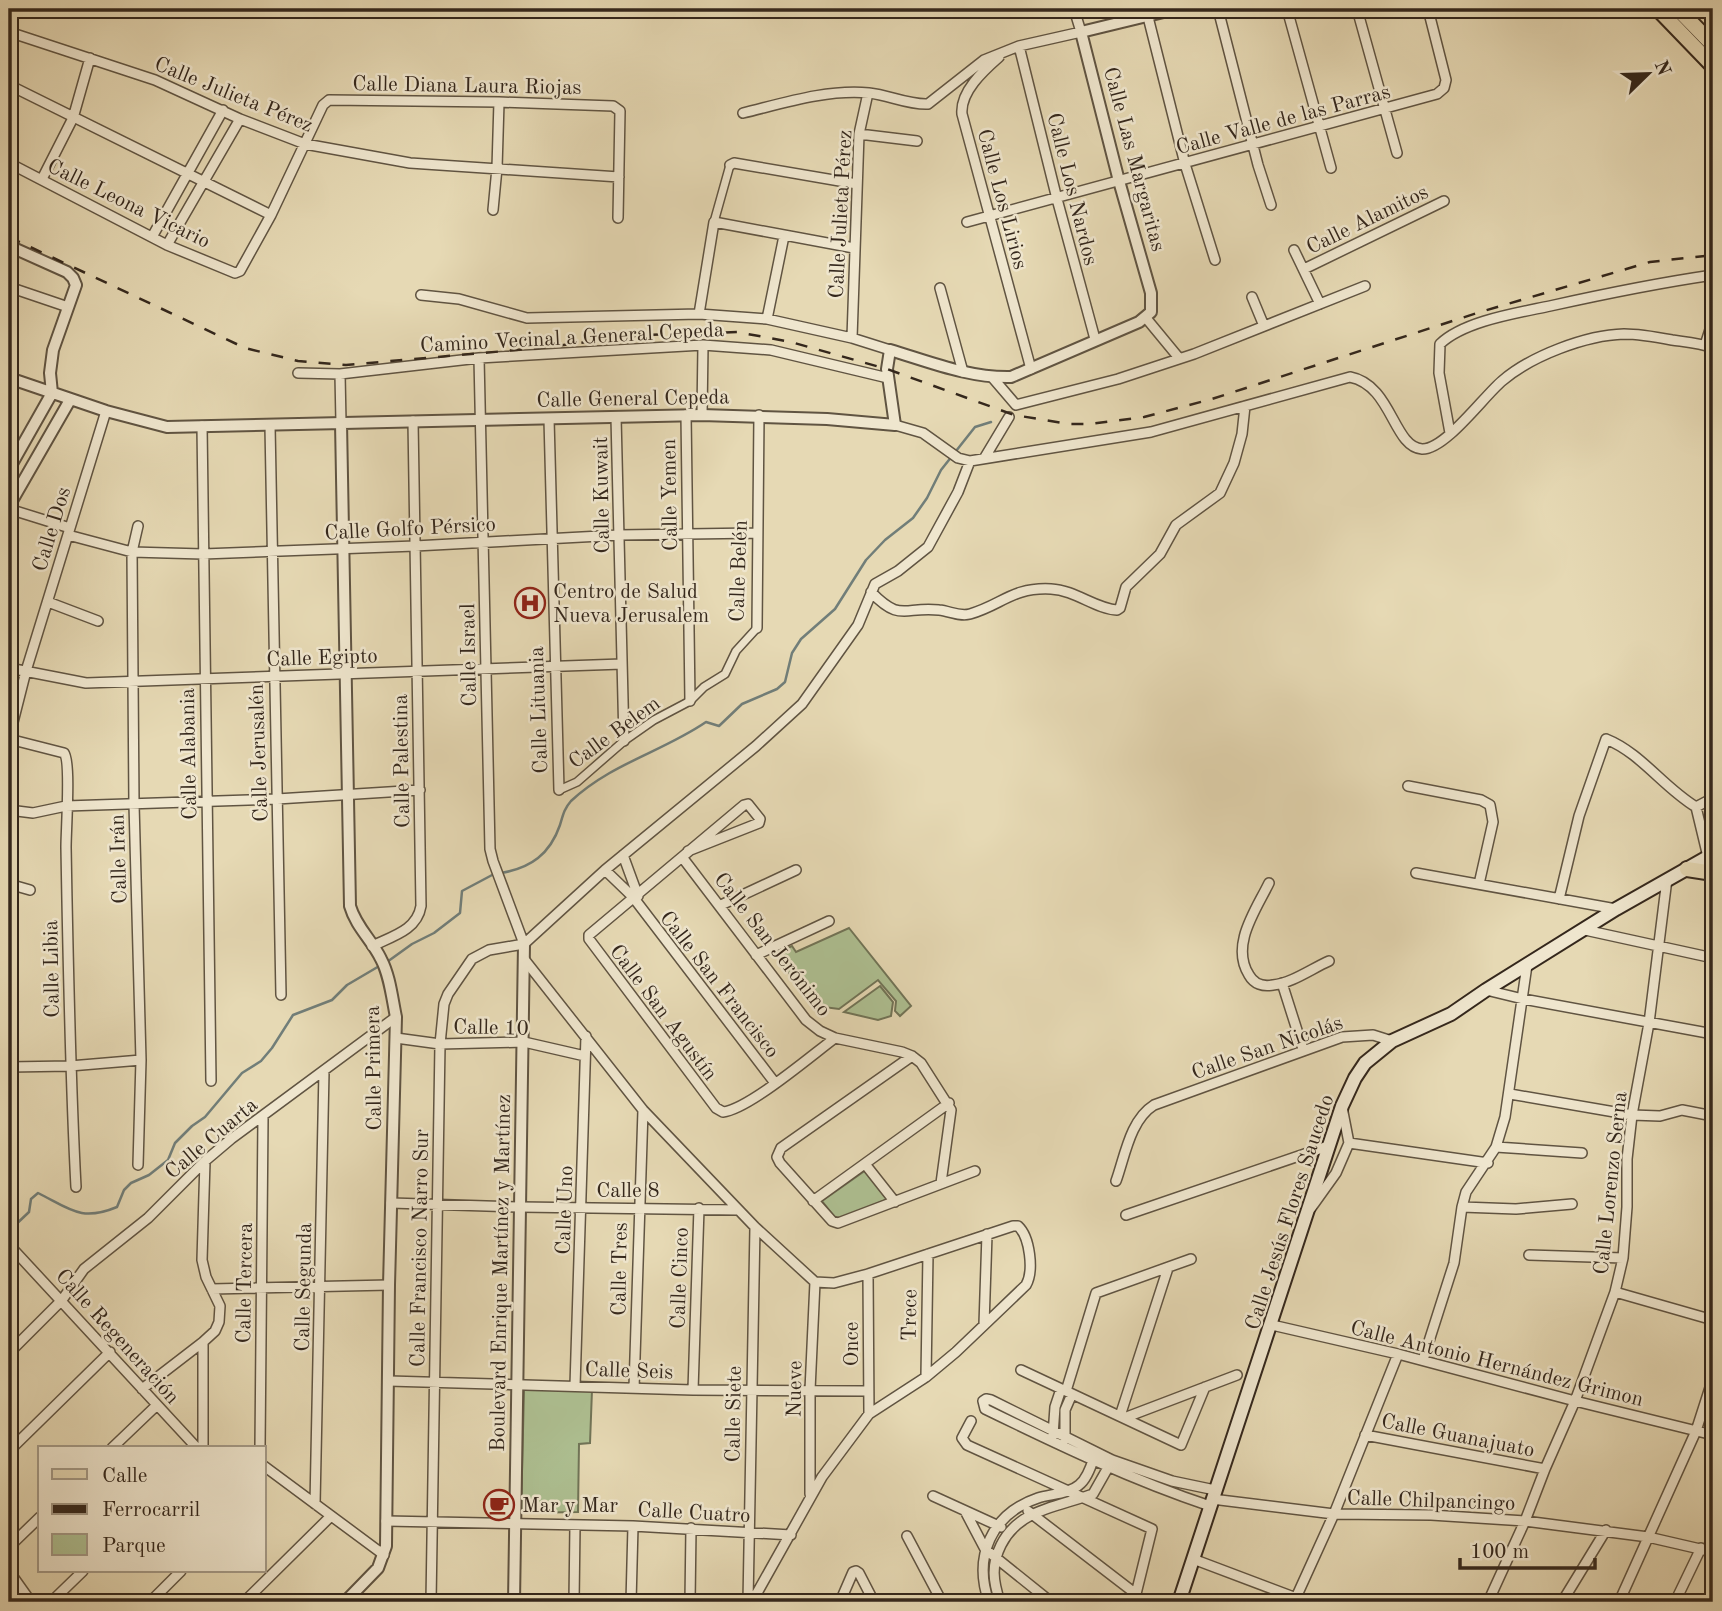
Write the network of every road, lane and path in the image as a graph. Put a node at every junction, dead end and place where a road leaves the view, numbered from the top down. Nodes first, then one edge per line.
1 (1074, 9) edge
2 (1176, 9) edge
3 (1218, 9) edge
4 (1287, 9) edge
5 (1357, 9) edge
6 (1428, 9) edge
7 (1658, 9) edge
8 (1678, 9) edge
9 (1147, 12) edge
10 (9, 32) edge
11 (1081, 32) junction
12 (1713, 45) edge
13 (1019, 46) junction
14 (1005, 51) junction
15 (90, 58) junction
16 (1713, 66) edge
17 (9, 85) edge
18 (868, 93) junction
19 (499, 102) junction
20 (1386, 109) junction
21 (223, 110) junction
22 (743, 113) dead end
23 (73, 118) junction
24 (240, 119) junction
25 (1319, 126) junction
26 (859, 134) junction
27 (917, 141) dead end
28 (305, 144) junction
29 (1252, 144) junction
30 (1397, 153) dead end
31 (9, 163) edge
32 (1185, 164) junction
33 (730, 165) joint
34 (497, 168) junction
35 (1331, 168) dead end
36 (188, 174) junction
37 (619, 177) junction
38 (42, 179) junction
39 (1119, 181) junction
40 (204, 183) junction
41 (857, 184) junction
42 (1056, 199) junction
43 (1444, 201) dead end
44 (1271, 205) dead end
45 (493, 210) dead end
46 (271, 215) junction
47 (990, 216) junction
48 (618, 218) dead end
49 (714, 222) junction
50 (967, 222) dead end
51 (784, 236) junction
52 (152, 237) junction
53 (167, 245) junction
54 (9, 246) edge
55 (854, 248) junction
56 (1294, 250) dead end
57 (1214, 260) dead end
58 (1304, 269) junction
59 (1713, 275) edge
60 (1365, 286) dead end
61 (9, 287) edge
62 (940, 288) dead end
63 (421, 295) dead end
64 (1252, 297) dead end
65 (1320, 304) junction
66 (68, 307) junction
67 (699, 314) junction
68 (1146, 318) junction
69 (767, 319) junction
70 (1713, 320) edge
71 (1264, 326) junction
72 (852, 338) junction
73 (1095, 339) junction
74 (703, 345) junction
75 (1709, 347) edge
76 (890, 350) junction
77 (479, 358) junction
78 (1179, 358) junction
79 (1031, 369) junction
80 (963, 372) junction
81 (298, 373) dead end
82 (340, 374) junction
83 (992, 377) junction
84 (9, 378) edge
85 (888, 378) junction
86 (52, 393) junction
87 (70, 400) junction
88 (1245, 406) junction
89 (106, 411) junction
90 (1012, 411) junction
91 (686, 415) junction
92 (702, 415) junction
93 (759, 415) junction
94 (616, 417) junction
95 (549, 419) junction
96 (479, 420) junction
97 (413, 421) junction
98 (341, 422) junction
99 (895, 425) junction
100 (202, 426) junction
101 (270, 426) junction
102 (1450, 433) junction
103 (985, 457) junction
104 (970, 461) junction
105 (9, 469) edge
106 (9, 507) edge
107 (138, 526) dead end
108 (69, 531) junction
109 (757, 533) junction
110 (619, 535) junction
111 (687, 535) junction
112 (551, 538) junction
113 (483, 542) junction
114 (415, 546) junction
115 (342, 549) junction
116 (132, 552) junction
117 (272, 552) junction
118 (203, 554) junction
119 (871, 592) junction
120 (48, 602) junction
121 (98, 621) dead end
122 (757, 628) joint
123 (622, 664) junction
124 (554, 666) junction
125 (9, 668) edge
126 (486, 668) junction
127 (26, 671) junction
128 (417, 671) junction
129 (345, 673) junction
130 (273, 676) junction
131 (205, 679) junction
132 (134, 682) junction
133 (690, 701) junction
134 (9, 739) edge
135 (624, 741) junction
136 (1408, 786) dead end
137 (420, 790) junction
138 (559, 790) joint
139 (348, 794) junction
140 (1713, 798) edge
141 (277, 799) junction
142 (206, 800) junction
143 (134, 804) junction
144 (66, 806) junction
145 (1696, 807) junction
146 (9, 810) edge
147 (685, 854) junction
148 (623, 855) junction
149 (1711, 856) edge
150 (1687, 869) junction
151 (605, 870) junction
152 (796, 870) dead end
153 (1416, 873) dead end
154 (1713, 873) edge
155 (1667, 879) junction
156 (1269, 883) dead end
157 (9, 884) edge
158 (1479, 884) junction
159 (30, 890) dead end
160 (637, 899) junction
161 (1559, 899) junction
162 (721, 905) junction
163 (1616, 909) junction
164 (829, 921) dead end
165 (1585, 930) junction
166 (524, 944) junction
167 (373, 946) junction
168 (1659, 948) junction
169 (756, 955) junction
170 (1713, 958) edge
171 (524, 959) junction
172 (1329, 961) dead end
173 (1527, 965) junction
174 (1282, 983) junction
175 (1486, 990) junction
176 (281, 995) dead end
177 (1523, 999) junction
178 (396, 1017) junction
179 (1650, 1023) junction
180 (1713, 1034) edge
181 (586, 1036) junction
182 (396, 1038) junction
183 (835, 1038) junction
184 (1392, 1041) junction
185 (524, 1042) junction
186 (440, 1044) junction
187 (1303, 1049) junction
188 (585, 1056) junction
189 (912, 1056) junction
190 (141, 1060) junction
191 (9, 1066) edge
192 (70, 1066) junction
193 (324, 1072) junction
194 (211, 1081) dead end
195 (775, 1083) junction
196 (1510, 1094) junction
197 (949, 1103) junction
198 (1342, 1106) junction
199 (643, 1110) junction
200 (1632, 1115) junction
201 (1713, 1116) edge
202 (263, 1117) junction
203 (1349, 1143) junction
204 (1328, 1146) junction
205 (1496, 1147) junction
206 (1582, 1153) dead end
207 (205, 1160) junction
208 (1488, 1163) junction
209 (865, 1164) junction
210 (138, 1165) dead end
211 (975, 1171) dead end
212 (1116, 1181) dead end
213 (941, 1183) junction
214 (76, 1187) dead end
215 (813, 1201) junction
216 (895, 1202) junction
217 (391, 1203) junction
218 (439, 1204) junction
219 (1572, 1204) dead end
220 (520, 1207) junction
221 (1462, 1207) junction
222 (582, 1208) junction
223 (638, 1208) junction
224 (699, 1208) junction
225 (738, 1210) junction
226 (1126, 1215) dead end
227 (1306, 1215) junction
228 (755, 1227) junction
229 (987, 1234) junction
230 (12, 1248) dead end
231 (928, 1254) junction
232 (1529, 1255) dead end
233 (1623, 1258) junction
234 (1191, 1259) dead end
235 (1168, 1268) junction
236 (869, 1274) junction
237 (815, 1282) junction
238 (389, 1285) junction
239 (321, 1287) junction
240 (262, 1288) junction
241 (212, 1289) junction
242 (1615, 1292) junction
243 (62, 1300) junction
244 (1713, 1320) edge
245 (984, 1325) junction
246 (1272, 1325) junction
247 (203, 1342) junction
248 (110, 1352) junction
249 (9, 1353) edge
250 (1398, 1354) junction
251 (1423, 1360) junction
252 (1021, 1370) dead end
253 (1237, 1375) dead end
254 (926, 1377) junction
255 (1713, 1378) edge
256 (389, 1381) junction
257 (433, 1382) junction
258 (516, 1385) junction
259 (575, 1386) junction
260 (1205, 1387) junction
261 (634, 1388) junction
262 (142, 1389) junction
263 (693, 1390) junction
264 (810, 1390) junction
265 (751, 1391) junction
266 (868, 1391) junction
267 (1066, 1391) junction
268 (1575, 1401) junction
269 (157, 1405) junction
270 (869, 1414) junction
271 (1122, 1417) junction
272 (971, 1420) dead end
273 (1052, 1430) junction
274 (1696, 1431) junction
275 (1365, 1435) junction
276 (1713, 1435) edge
277 (1065, 1437) junction
278 (1053, 1442) junction
279 (114, 1446) edge
280 (198, 1446) edge
281 (200, 1446) edge
282 (260, 1446) edge
283 (1065, 1447) junction
284 (9, 1451) edge
285 (1094, 1457) junction
286 (1110, 1464) junction
287 (266, 1467) edge
288 (1545, 1469) junction
289 (1067, 1490) junction
290 (810, 1496) junction
291 (933, 1496) dead end
292 (1083, 1497) junction
293 (1212, 1498) junction
294 (316, 1504) junction
295 (1023, 1504) junction
296 (965, 1511) junction
297 (1031, 1514) junction
298 (1334, 1514) junction
299 (331, 1516) junction
300 (38, 1519) edge
301 (386, 1521) junction
302 (1525, 1521) junction
303 (433, 1522) junction
304 (515, 1523) junction
305 (575, 1525) junction
306 (998, 1525) junction
307 (633, 1526) junction
308 (691, 1528) junction
309 (1606, 1530) junction
310 (748, 1531) junction
311 (1007, 1532) junction
312 (791, 1535) junction
313 (907, 1536) dead end
314 (1648, 1537) junction
315 (9, 1547) edge
316 (1701, 1548) junction
317 (985, 1549) junction
318 (1713, 1552) edge
319 (384, 1555) junction
320 (994, 1559) junction
321 (1193, 1559) junction
322 (9, 1571) edge
323 (82, 1572) edge
324 (180, 1572) edge
325 (1135, 1598) edge
326 (1295, 1600) edge
327 (31, 1602) edge
328 (51, 1602) edge
329 (150, 1602) edge
330 (244, 1602) edge
331 (345, 1602) edge
332 (431, 1602) edge
333 (514, 1602) edge
334 (574, 1602) edge
335 (631, 1602) edge
336 (690, 1602) edge
337 (750, 1602) edge
338 (840, 1602) edge
339 (874, 1602) edge
340 (942, 1602) edge
341 (989, 1602) edge
342 (1000, 1602) edge
343 (1051, 1602) edge
344 (1179, 1602) edge
345 (1307, 1602) edge
346 (1488, 1602) edge
347 (1562, 1602) edge
348 (1619, 1602) edge
349 (1675, 1602) edge

1 - 11 street, Calle Las Margaritas
2 - 9 street
3 - 29 street
4 - 25 street
5 - 20 street
6 - 20 street, Calle Valle de las Parras
7 - 16 main road
8 - 12 main road
9 - 11 street
9 - 32 street
10 - 15 street, Calle Julieta Pérez
11 - 13 street
11 - 39 street, Calle Las Margaritas
13 - 14 street
13 - 42 street, Calle Los Nardos
14 - 18 street
14 - 47 street, Calle Los Lirios
15 - 21 street, Calle Julieta Pérez
15 - 23 street
17 - 23 street
18 - 22 street
18 - 26 street, Calle Julieta Pérez
19 - 28 street, Calle Diana Laura Riojas
19 - 34 street
19 - 37 street, Calle Diana Laura Riojas
20 - 25 street, Calle Valle de las Parras
20 - 30 street
21 - 24 street, Calle Julieta Pérez
21 - 36 street
23 - 36 street
23 - 38 street
24 - 28 street, Calle Julieta Pérez
24 - 40 street
25 - 29 street, Calle Valle de las Parras
25 - 35 street
26 - 27 street
26 - 41 street, Calle Julieta Pérez
28 - 34 street, Calle Julieta Pérez
28 - 46 street
29 - 32 street, Calle Valle de las Parras
29 - 44 street
31 - 38 street, Calle Leona Vicario
32 - 39 street, Calle Valle de las Parras
32 - 57 street
33 - 41 street
33 - 49 street
34 - 37 street, Calle Julieta Pérez
34 - 45 street
36 - 40 street
36 - 52 street
37 - 48 street
38 - 52 street, Calle Leona Vicario
39 - 42 street, Calle Valle de las Parras
39 - 68 street, Calle Las Margaritas
40 - 46 street
40 - 53 street
41 - 55 street, Calle Julieta Pérez
42 - 47 street, Calle Valle de las Parras
42 - 73 street, Calle Los Nardos
43 - 58 street, Calle Alamitos
46 - 53 street, Calle Leona Vicario
47 - 50 street, Calle Valle de las Parras
47 - 79 street, Calle Los Lirios
49 - 51 street
49 - 67 street
51 - 55 street
51 - 69 street
52 - 53 street, Calle Leona Vicario
54 - 66 street
55 - 72 street, Calle Julieta Pérez
56 - 58 street
58 - 65 street
59 - 102 street
60 - 65 street
61 - 66 street
62 - 80 street
63 - 67 street, Camino Vecinal a General Cepeda
64 - 71 street
65 - 71 street
66 - 86 street
67 - 69 street, Camino Vecinal a General Cepeda
68 - 73 street, Camino Vecinal a General Cepeda
68 - 78 street
69 - 72 street, Camino Vecinal a General Cepeda
70 - 75 street
71 - 78 street
72 - 76 street, Camino Vecinal a General Cepeda
73 - 79 street, Camino Vecinal a General Cepeda
74 - 77 street, Camino Vecinal a General Cepeda
74 - 85 street, Camino Vecinal a General Cepeda
74 - 92 street
75 - 102 street
76 - 80 street, Camino Vecinal a General Cepeda
76 - 85 street
77 - 82 street, Camino Vecinal a General Cepeda
77 - 96 street, Calle Israel
78 - 90 street
79 - 83 street, Camino Vecinal a General Cepeda
80 - 83 street, Camino Vecinal a General Cepeda
81 - 82 street, Camino Vecinal a General Cepeda
82 - 98 street
83 - 90 street
84 - 86 street
85 - 99 street
86 - 87 street
86 - 105 street
87 - 89 street
87 - 106 street
88 - 102 street
88 - 103 street, Calle General Cepeda
88 - 119 street
89 - 100 street, Calle General Cepeda
89 - 108 street, Calle Dos
90 - 103 street
91 - 92 street, Calle General Cepeda
91 - 94 street, Calle General Cepeda
91 - 111 street, Calle Yemen
92 - 93 street, Calle General Cepeda
93 - 99 street, Calle General Cepeda
93 - 109 street, Calle Belén
94 - 95 street, Calle General Cepeda
94 - 110 street, Calle Kuwait
95 - 96 street, Calle General Cepeda
95 - 112 street, Calle Lituania
96 - 97 street, Calle General Cepeda
96 - 113 street, Calle Israel
97 - 98 street, Calle General Cepeda
97 - 114 street, Calle Palestina
98 - 101 street, Calle General Cepeda
98 - 115 street, Calle Primera
99 - 104 street, Calle General Cepeda
100 - 101 street, Calle General Cepeda
100 - 118 street, Calle Alabania
101 - 117 street, Calle Jerusalén
103 - 104 street, Calle General Cepeda
104 - 119 street
106 - 108 street, Calle Golfo Pérsico
107 - 116 street, Calle Irán
108 - 116 street, Calle Golfo Pérsico
108 - 120 street, Calle Dos
109 - 111 street, Calle Golfo Pérsico
109 - 122 street, Calle Belén
110 - 111 street, Calle Golfo Pérsico
110 - 112 street, Calle Golfo Pérsico
110 - 123 street, Calle Kuwait
111 - 133 street, Calle Yemen
112 - 113 street, Calle Golfo Pérsico
112 - 124 street, Calle Lituania
113 - 114 street, Calle Golfo Pérsico
113 - 126 street, Calle Israel
114 - 115 street, Calle Golfo Pérsico
114 - 128 street, Calle Palestina
115 - 117 street, Calle Golfo Pérsico
115 - 129 street, Calle Primera
116 - 118 street, Calle Golfo Pérsico
116 - 132 street, Calle Irán
117 - 118 street, Calle Golfo Pérsico
117 - 130 street, Calle Jerusalén
118 - 131 street, Calle Alabania
119 - 148 street
120 - 121 street
120 - 127 street, Calle Dos
122 - 133 street, Calle Belén
123 - 124 street, Calle Egipto
123 - 135 street, Calle Kuwait
124 - 126 street, Calle Egipto
124 - 138 street, Calle Lituania
125 - 127 street
126 - 128 street, Calle Egipto
126 - 166 street, Calle Israel
127 - 132 street, Calle Egipto
127 - 134 street, Calle Dos
128 - 129 street, Calle Egipto
128 - 137 street, Calle Palestina
129 - 130 street, Calle Egipto
129 - 139 street, Calle Primera
130 - 131 street, Calle Egipto
130 - 141 street, Calle Jerusalén
131 - 132 street, Calle Egipto
131 - 142 street, Calle Alabania
132 - 143 street, Calle Irán
133 - 135 street, Calle Belem
134 - 144 street, Calle Libia
135 - 138 street, Calle Belem
136 - 158 street
137 - 139 street
137 - 167 street, Calle Palestina
139 - 141 street
139 - 167 street, Calle Primera
140 - 145 street
141 - 142 street
141 - 176 street, Calle Jerusalén
142 - 143 street
142 - 194 street, Calle Alabania
143 - 144 street
143 - 190 street, Calle Irán
144 - 146 street
144 - 192 street, Calle Libia
145 - 149 street
145 - 161 street
147 - 147 street
147 - 160 street
147 - 162 street, Calle San Jerónimo
148 - 151 street
148 - 160 street, Calle San Francisco
149 - 150 main road, Calle Jesús Flores Saucedo
150 - 154 main road
150 - 155 main road, Calle Jesús Flores Saucedo
151 - 160 street, Calle San Francisco
151 - 166 street
152 - 162 street
153 - 158 street
155 - 163 main road, Calle Jesús Flores Saucedo
155 - 168 street, Calle Lorenzo Serna
156 - 174 street
157 - 159 street
158 - 161 street
160 - 195 street, Calle San Francisco
160 - 195 street, Calle San Agustín
161 - 163 street
162 - 169 street, Calle San Jerónimo
163 - 165 main road, Calle Jesús Flores Saucedo
164 - 169 street
165 - 168 street
165 - 173 main road, Calle Jesús Flores Saucedo
166 - 171 street, Boulevard Enrique Martínez y Martínez
166 - 186 street, Calle Francisco Narro Sur
167 - 178 street, Calle Primera
168 - 170 street
168 - 179 street, Calle Lorenzo Serna
169 - 183 street, Calle San Jerónimo
171 - 181 street
171 - 185 street, Boulevard Enrique Martínez y Martínez
172 - 174 street
173 - 175 main road, Calle Jesús Flores Saucedo
173 - 177 street
174 - 187 street
175 - 177 street
175 - 184 main road, Calle Jesús Flores Saucedo
177 - 179 street
177 - 196 street
178 - 182 street, Calle Primera
178 - 193 street, Calle Cuarta
179 - 180 street
179 - 200 street, Calle Lorenzo Serna
181 - 188 street, Calle Uno
181 - 199 street
182 - 186 street, Calle 10
182 - 217 street, Calle Primera
183 - 189 street, Calle San Jerónimo
183 - 195 street
184 - 187 street, Calle San Nicolás
184 - 198 main road, Calle Jesús Flores Saucedo
185 - 186 street, Calle 10
185 - 188 street, Calle 10
185 - 220 street, Boulevard Enrique Martínez y Martínez
186 - 218 street, Calle Francisco Narro Sur
187 - 212 street, Calle San Nicolás
188 - 222 street, Calle Uno
189 - 197 street
189 - 215 street
190 - 192 street
190 - 210 street, Calle Irán
191 - 192 street
192 - 214 street, Calle Libia
193 - 202 street, Calle Cuarta
193 - 239 street, Calle Segunda
196 - 200 street
196 - 205 street
197 - 209 street
197 - 213 street
198 - 203 street
198 - 204 main road, Calle Jesús Flores Saucedo
199 - 223 street, Calle Tres
199 - 225 street
200 - 201 street
200 - 233 street, Calle Lorenzo Serna
202 - 207 street, Calle Cuarta
202 - 240 street, Calle Tercera
203 - 208 street
203 - 227 street
204 - 226 street
204 - 227 main road, Calle Jesús Flores Saucedo
205 - 206 street
205 - 208 street
207 - 241 street
207 - 243 street, Calle Cuarta
208 - 221 street
209 - 215 street
209 - 216 street
211 - 213 street
213 - 216 street
215 - 216 street
217 - 218 street, Calle 8
217 - 238 street, Calle Primera
218 - 220 street, Calle 8
218 - 257 street, Calle Francisco Narro Sur
219 - 221 street
220 - 222 street, Calle 8
220 - 258 street, Boulevard Enrique Martínez y Martínez
221 - 251 street
222 - 223 street, Calle 8
222 - 259 street, Calle Uno
223 - 224 street, Calle 8
223 - 261 street, Calle Tres
224 - 225 street, Calle 8
224 - 263 street, Calle Cinco
225 - 228 street
227 - 246 main road, Calle Jesús Flores Saucedo
228 - 237 street
228 - 265 street, Calle Siete
229 - 231 street
229 - 245 street
229 - 245 street
230 - 243 street, Calle Regeneración
231 - 236 street
231 - 254 street, Trece
232 - 233 street
233 - 242 street, Calle Lorenzo Serna
234 - 235 street
235 - 267 street
235 - 271 street
236 - 237 street
236 - 266 street, Once
237 - 264 street, Nueve
238 - 239 street
238 - 256 street, Calle Primera
239 - 240 street
239 - 294 street, Calle Segunda
240 - 241 street
240 - 282 street, Calle Tercera
241 - 247 street
242 - 244 street
242 - 268 street, Calle Lorenzo Serna
243 - 248 street, Calle Regeneración
243 - 249 street, Calle Cuarta
245 - 254 street
246 - 250 street, Calle Antonio Hernández Grimon
246 - 293 main road, Calle Jesús Flores Saucedo
247 - 262 street
247 - 281 street
248 - 262 street, Calle Regeneración
248 - 284 street
250 - 251 street, Calle Antonio Hernández Grimon
250 - 275 street
251 - 268 street, Calle Antonio Hernández Grimon
252 - 267 street
253 - 260 street
254 - 270 street
255 - 274 street
256 - 257 street, Calle Seis
256 - 301 street, Calle Primera
257 - 258 street, Calle Seis
257 - 303 street, Calle Francisco Narro Sur
258 - 259 street, Calle Seis
258 - 304 street, Boulevard Enrique Martínez y Martínez
259 - 261 street, Calle Seis
260 - 271 street
260 - 271 street
261 - 263 street, Calle Seis
262 - 269 street, Calle Regeneración
263 - 265 street, Calle Seis
264 - 265 street, Calle Seis
264 - 266 street, Calle Seis
264 - 290 street, Nueve
265 - 310 street, Calle Siete
266 - 270 street, Once
267 - 271 street
267 - 273 street
267 - 277 street
268 - 274 street, Calle Antonio Hernández Grimon
268 - 288 street, Calle Lorenzo Serna
269 - 279 street
269 - 280 street, Calle Regeneración
270 - 290 street
272 - 289 street
273 - 277 street
273 - 278 street
273 - 278 street
274 - 276 street, Calle Antonio Hernández Grimon
274 - 314 street
275 - 288 street, Calle Guanajuato
275 - 298 street
277 - 283 street
277 - 285 street
278 - 283 street
283 - 285 street
285 - 286 street
285 - 289 street
286 - 292 street
286 - 293 street
286 - 293 street
287 - 294 street
288 - 302 street, Calle Lorenzo Serna
289 - 292 street
289 - 295 street
290 - 312 street
291 - 296 street
292 - 297 street
292 - 325 street
293 - 298 street, Calle Chilpancingo
293 - 321 main road, Calle Jesús Flores Saucedo
294 - 299 street
295 - 297 street
295 - 306 street
296 - 306 street
296 - 317 street
297 - 311 street
297 - 325 street
298 - 302 street, Calle Chilpancingo
298 - 326 street
299 - 319 street
299 - 330 street
300 - 315 street
301 - 303 street, Calle Cuatro
301 - 319 street, Calle Primera
302 - 309 street, Calle Chilpancingo
302 - 346 street, Calle Lorenzo Serna
303 - 304 street, Calle Cuatro
303 - 332 street, Calle Francisco Narro Sur
304 - 305 street, Calle Cuatro
304 - 333 street, Boulevard Enrique Martínez y Martínez
305 - 307 street, Calle Cuatro
305 - 334 street
306 - 311 street
306 - 317 street
307 - 308 street, Calle Cuatro
307 - 335 street
308 - 310 street, Calle Cuatro
308 - 336 street
309 - 314 street, Calle Chilpancingo
309 - 347 street
310 - 312 street, Calle Cuatro
310 - 337 street, Calle Siete
311 - 320 street
312 - 337 street
313 - 340 street
314 - 316 street, Calle Chilpancingo
314 - 348 street
316 - 318 street, Calle Chilpancingo
316 - 349 street
317 - 320 street
317 - 341 street
319 - 331 street
320 - 342 street
320 - 343 street
321 - 326 street
321 - 344 main road, Calle Jesús Flores Saucedo
322 - 327 street
323 - 328 street
324 - 329 street
326 - 345 street
338 - 339 street

